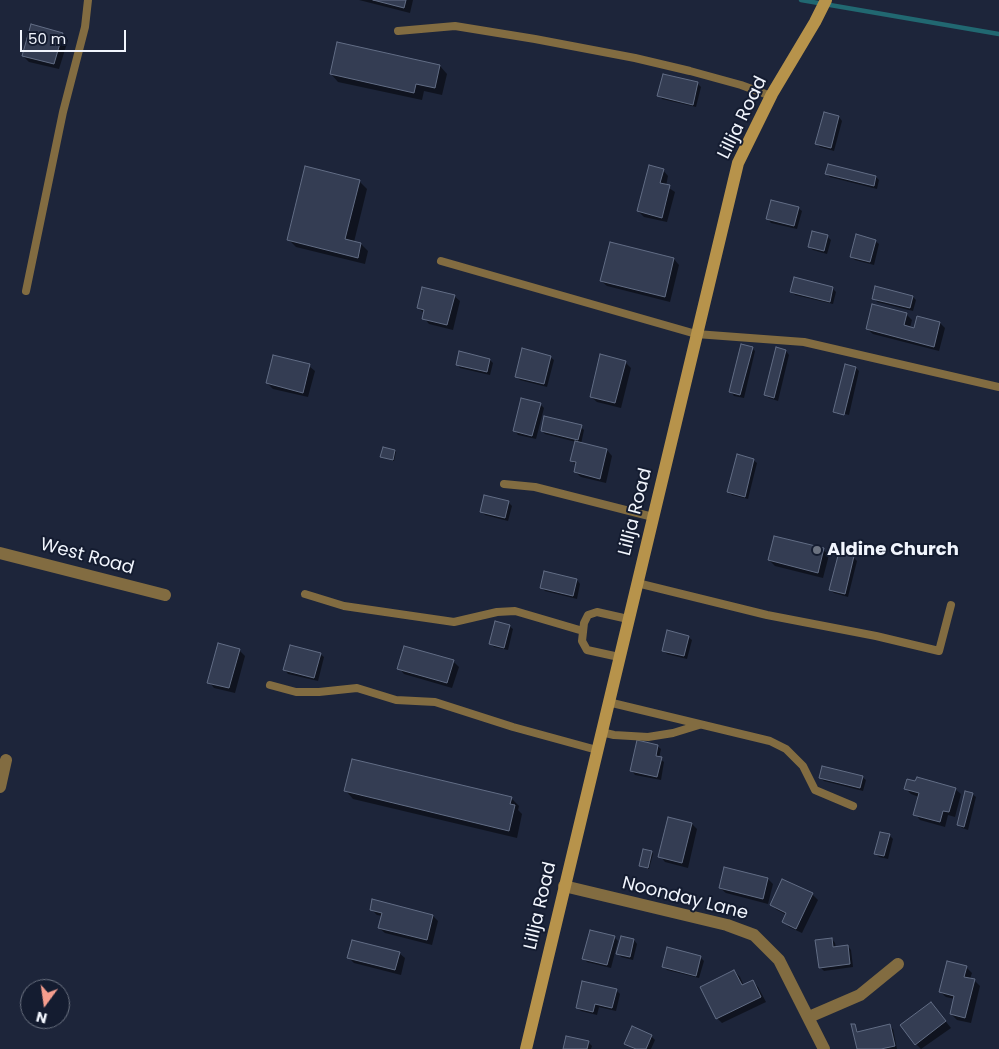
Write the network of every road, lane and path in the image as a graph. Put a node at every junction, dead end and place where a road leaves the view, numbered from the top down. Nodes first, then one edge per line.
1 (88, 0) edge
2 (826, 0) edge
3 (398, 31) dead end
4 (771, 96) junction
5 (441, 261) dead end
6 (26, 291) dead end
7 (696, 334) junction
8 (999, 387) edge
9 (504, 484) dead end
10 (652, 517) junction
11 (0, 553) edge
12 (637, 583) junction
13 (305, 594) dead end
14 (165, 596) dead end
15 (951, 605) dead end
16 (628, 619) junction
17 (583, 631) junction
18 (619, 658) junction
19 (270, 685) dead end
20 (608, 702) junction
21 (701, 724) junction
22 (601, 732) junction
23 (597, 750) junction
24 (6, 760) dead end
25 (0, 787) edge
26 (853, 806) dead end
27 (564, 886) junction
28 (898, 964) dead end
29 (809, 1017) junction
30 (526, 1049) edge
31 (824, 1049) edge

1 - 6 lane
2 - 4 street, Lillja Road
3 - 4 lane
4 - 7 street, Lillja Road
5 - 7 lane
7 - 8 lane
7 - 10 street, Lillja Road
9 - 10 lane
10 - 12 street, Lillja Road
11 - 14 street, West Road
12 - 15 lane
12 - 16 street, Lillja Road
13 - 17 lane
16 - 17 lane
16 - 18 street, Lillja Road
17 - 18 lane
18 - 20 street, Lillja Road
19 - 23 lane
20 - 21 lane
20 - 22 street, Lillja Road
21 - 22 lane
21 - 26 lane
22 - 23 street, Lillja Road
23 - 27 street, Lillja Road
24 - 25 street
27 - 29 street, Noonday Lane
27 - 30 street, Lillja Road
28 - 29 street
29 - 31 street, Noonday Lane

